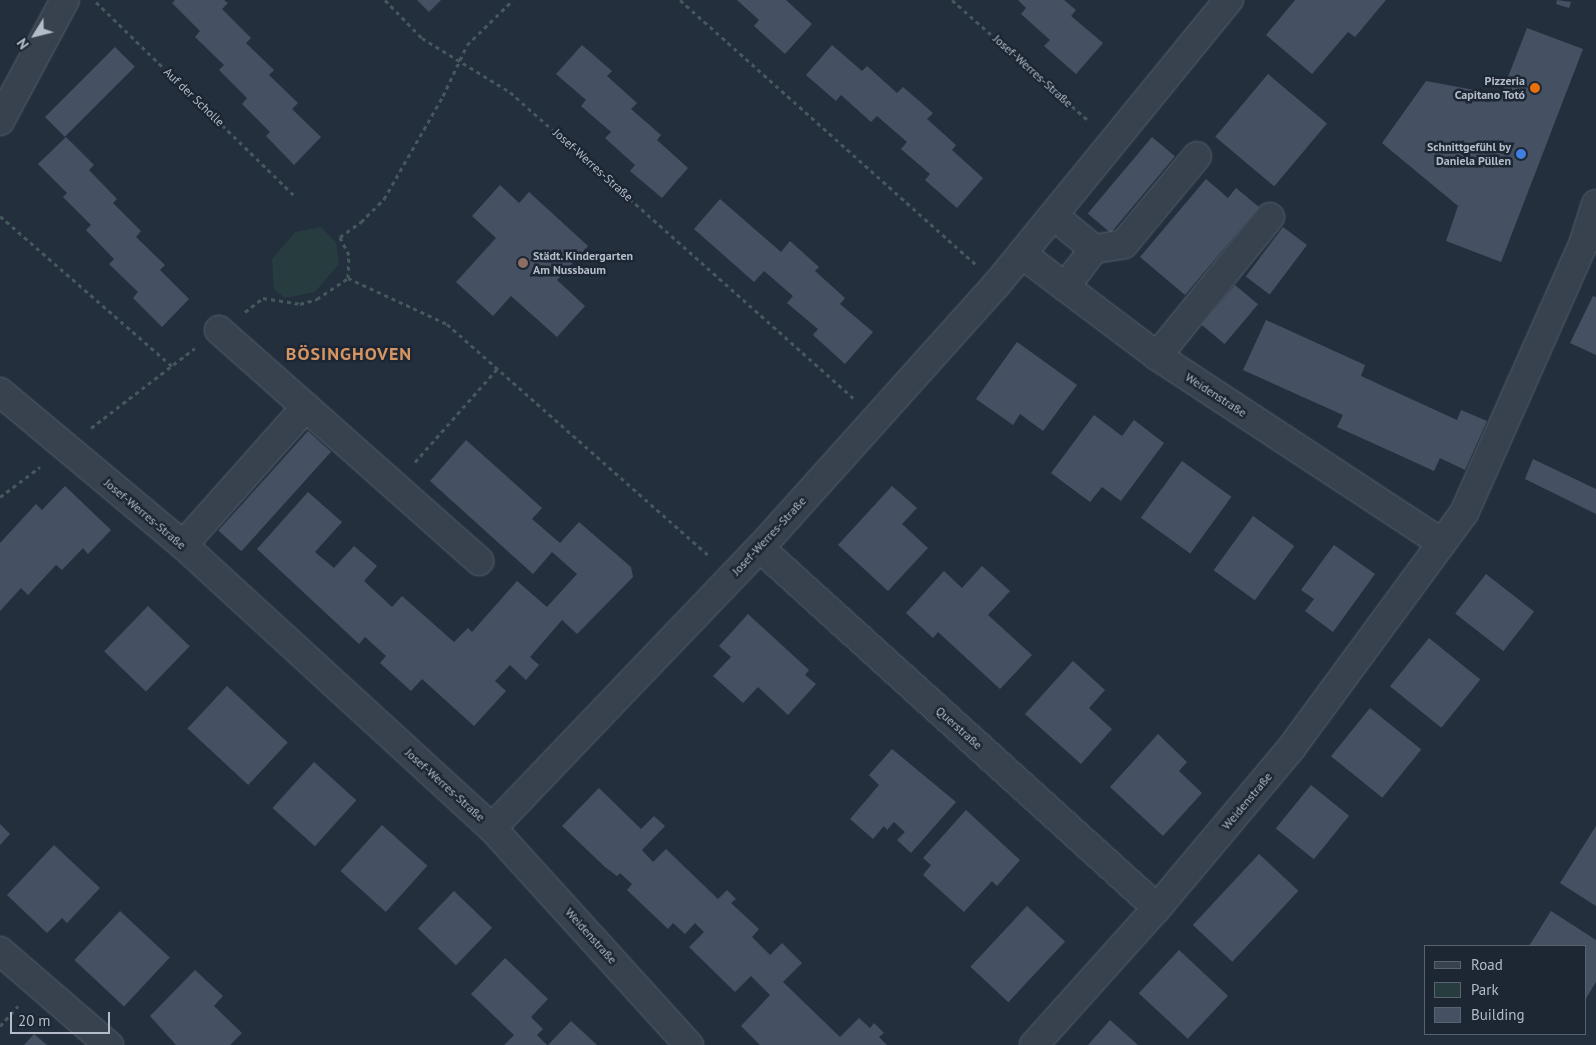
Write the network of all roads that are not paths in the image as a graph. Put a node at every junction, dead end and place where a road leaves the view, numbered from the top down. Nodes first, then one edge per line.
1 (65, 0) edge
2 (1230, 0) edge
3 (0, 121) edge
4 (1197, 156) dead end
5 (1596, 204) edge
6 (1054, 216) junction
7 (1270, 217) dead end
8 (1094, 249) junction
9 (1023, 255) junction
10 (1065, 287) junction
11 (219, 330) road end
12 (1157, 356) junction
13 (0, 392) edge
14 (306, 407) junction
15 (1440, 542) junction
16 (183, 545) junction
17 (760, 548) junction
18 (479, 561) dead end
19 (492, 828) junction
20 (1157, 908) junction
21 (0, 950) edge
22 (109, 1045) edge
23 (689, 1045) edge
24 (1034, 1045) edge

1 - 3 street
2 - 6 street, Josef-Werres-Straße
4 - 8 street
5 - 15 street, Weidenstraße
6 - 8 street
6 - 9 street, Josef-Werres-Straße
7 - 12 street
8 - 10 street
9 - 10 street, Weidenstraße
9 - 17 street, Josef-Werres-Straße
10 - 12 street, Weidenstraße
11 - 14 street
12 - 15 street, Weidenstraße
13 - 16 street, Josef-Werres-Straße
14 - 16 street
14 - 18 street
15 - 20 street, Weidenstraße
16 - 19 street, Josef-Werres-Straße
17 - 19 street, Josef-Werres-Straße
17 - 20 street, Querstraße
19 - 23 street, Weidenstraße
20 - 24 street, Weidenstraße
21 - 22 street

